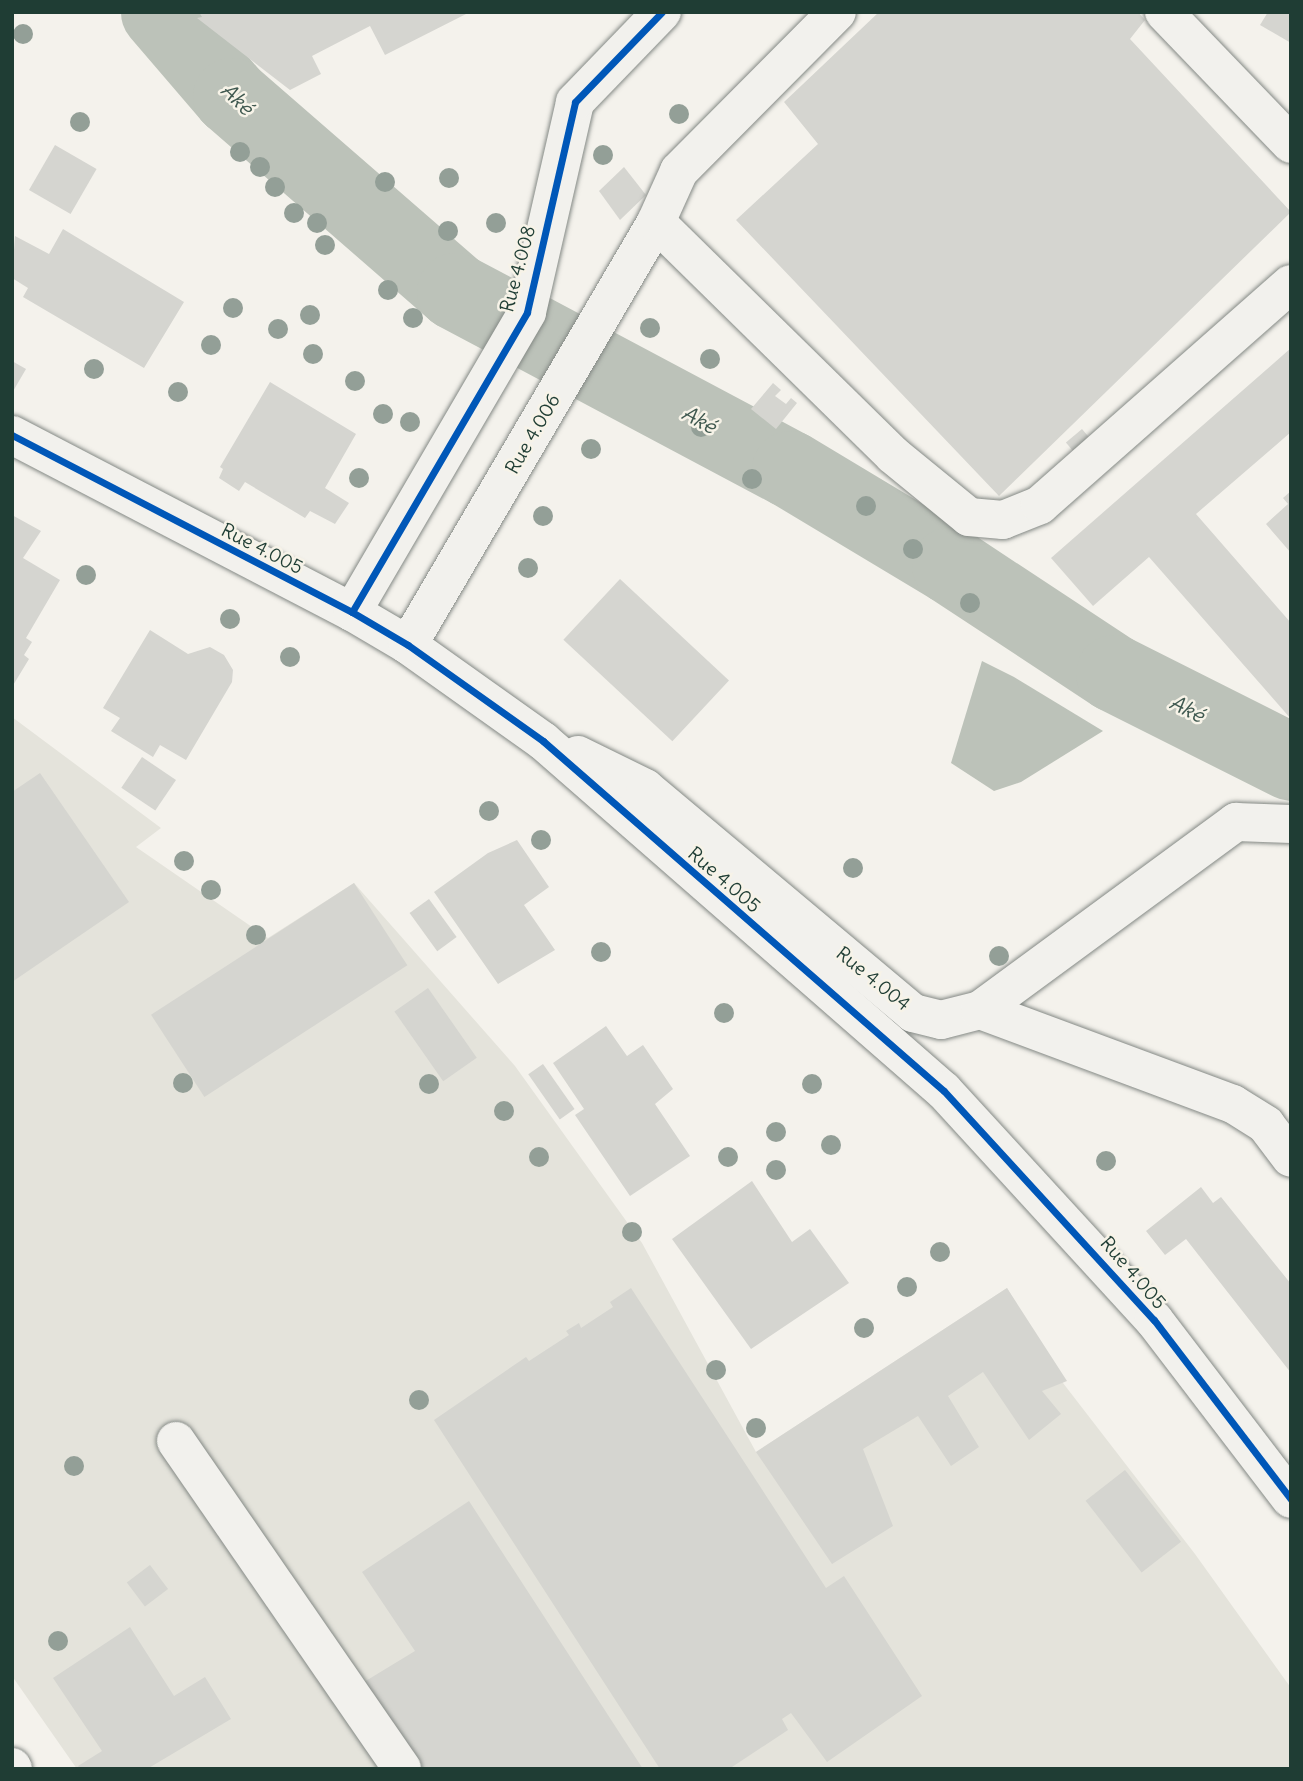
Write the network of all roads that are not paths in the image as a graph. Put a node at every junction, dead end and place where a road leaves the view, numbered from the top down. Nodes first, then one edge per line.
1 (662, 12) edge
2 (837, 12) edge
3 (1164, 12) edge
4 (1291, 144) edge
5 (656, 222) junction
6 (1291, 284) edge
7 (12, 435) edge
8 (352, 612) junction
9 (408, 645) junction
10 (543, 741) junction
11 (1291, 824) edge
12 (980, 1010) junction
13 (1291, 1158) edge
14 (176, 1441) dead end
15 (1291, 1499) edge
16 (402, 1769) edge

1 - 8 street, Rue 4.008
2 - 5 street, Rue 4.006
3 - 4 street
5 - 6 street
5 - 9 street, Rue 4.006
7 - 8 street, Rue 4.005
8 - 9 street, Rue 4.005
9 - 10 street, Rue 4.005
10 - 12 street, Rue 4.004
10 - 15 street, Rue 4.005
11 - 12 street, Rue 4.004
12 - 13 street
14 - 16 street

